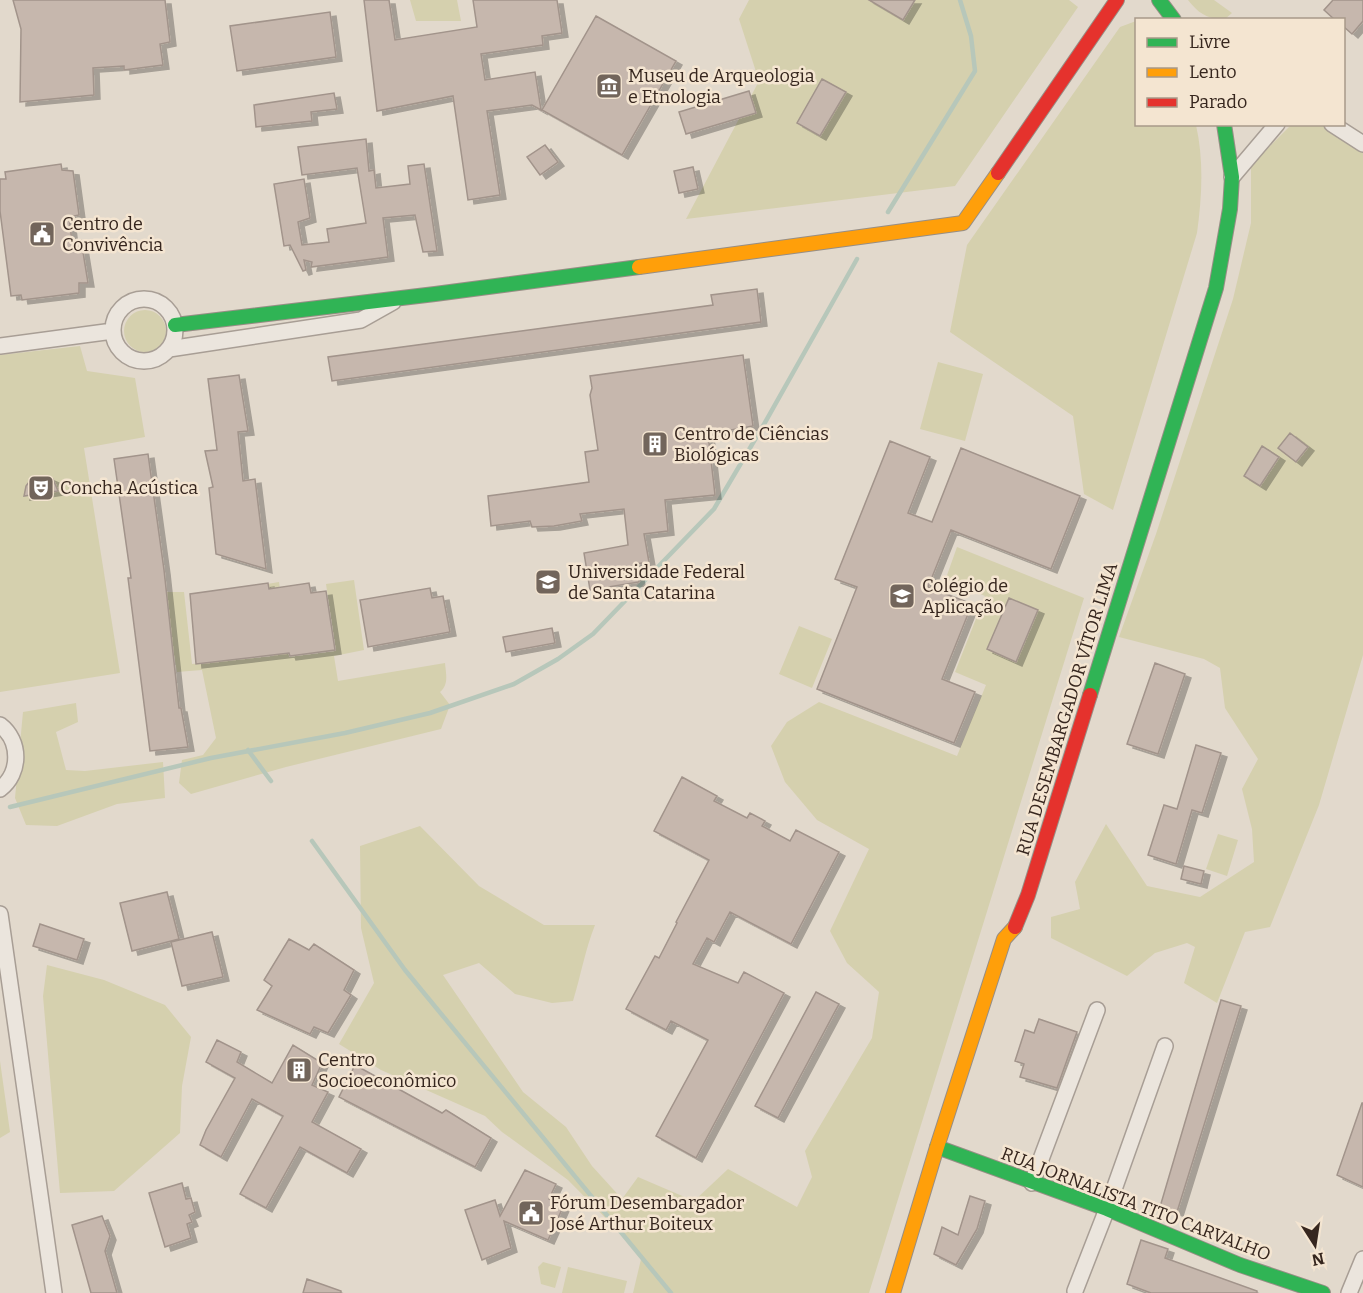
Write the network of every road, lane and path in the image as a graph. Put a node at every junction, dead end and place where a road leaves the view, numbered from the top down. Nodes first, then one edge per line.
1 (1117, 0) edge
2 (1159, 0) edge
3 (1175, 18) edge
4 (1224, 126) edge
5 (1275, 126) edge
6 (1335, 126) edge
7 (1363, 144) edge
8 (1232, 177) junction
9 (399, 298) junction
10 (175, 325) junction
11 (113, 331) junction
12 (0, 346) edge
13 (169, 349) junction
14 (0, 725) edge
15 (0, 789) edge
16 (0, 914) edge
17 (1097, 1010) dead end
18 (1165, 1046) dead end
19 (937, 1147) junction
20 (1032, 1183) junction
21 (1107, 1209) junction
22 (1363, 1259) edge
23 (51, 1290) edge
24 (1074, 1291) dead end
25 (892, 1293) edge
26 (1323, 1293) edge
27 (1349, 1293) edge

1 - 9 street
2 - 3 street
4 - 8 street, RUA DESEMBARGADOR VÍTOR LIMA
5 - 8 street
6 - 7 street
8 - 19 street, RUA DESEMBARGADOR VÍTOR LIMA
9 - 10 street
9 - 13 street
10 - 11 street
10 - 13 street
11 - 12 street
11 - 13 street
14 - 15 street
16 - 23 street
17 - 20 street
18 - 21 street
19 - 20 street, RUA JORNALISTA TITO CARVALHO
19 - 25 street, RUA DESEMBARGADOR VÍTOR LIMA
20 - 21 street, RUA JORNALISTA TITO CARVALHO
21 - 24 street
21 - 26 street, RUA JORNALISTA TITO CARVALHO
22 - 27 street

